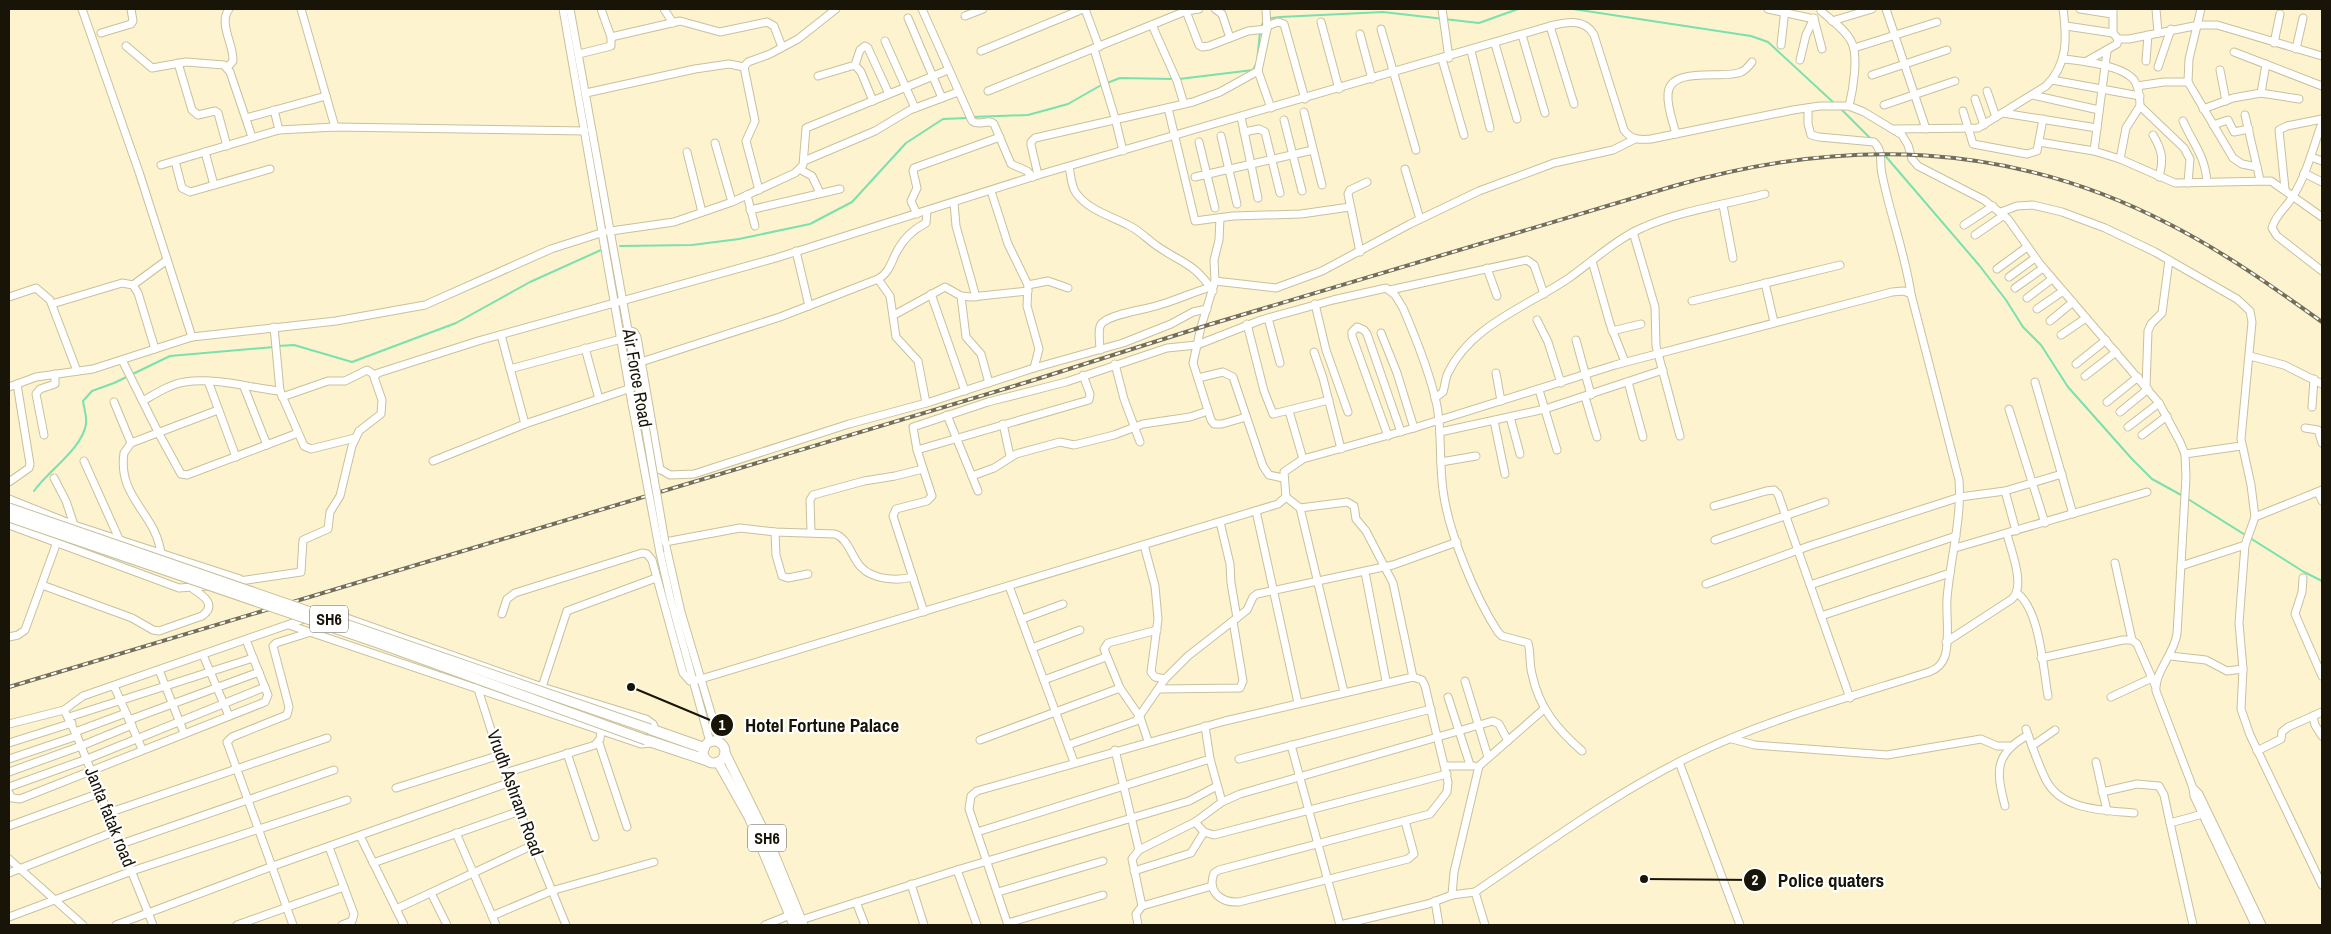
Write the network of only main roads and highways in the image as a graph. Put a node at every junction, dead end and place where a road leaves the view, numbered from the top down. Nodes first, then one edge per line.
1 (9, 508) edge
2 (9, 517) edge
3 (652, 736) junction
4 (707, 745) junction
5 (725, 753) junction
6 (706, 760) junction
7 (718, 762) junction
8 (800, 924) edge

1 - 3 main road, SH6, bridge
2 - 3 main road, SH6, bridge
3 - 4 highway, SH6
3 - 6 highway, SH6
4 - 5 main road, SH6
4 - 6 main road
5 - 7 main road
5 - 8 main road, SH6
6 - 7 main road, SH6
7 - 8 main road, SH6

